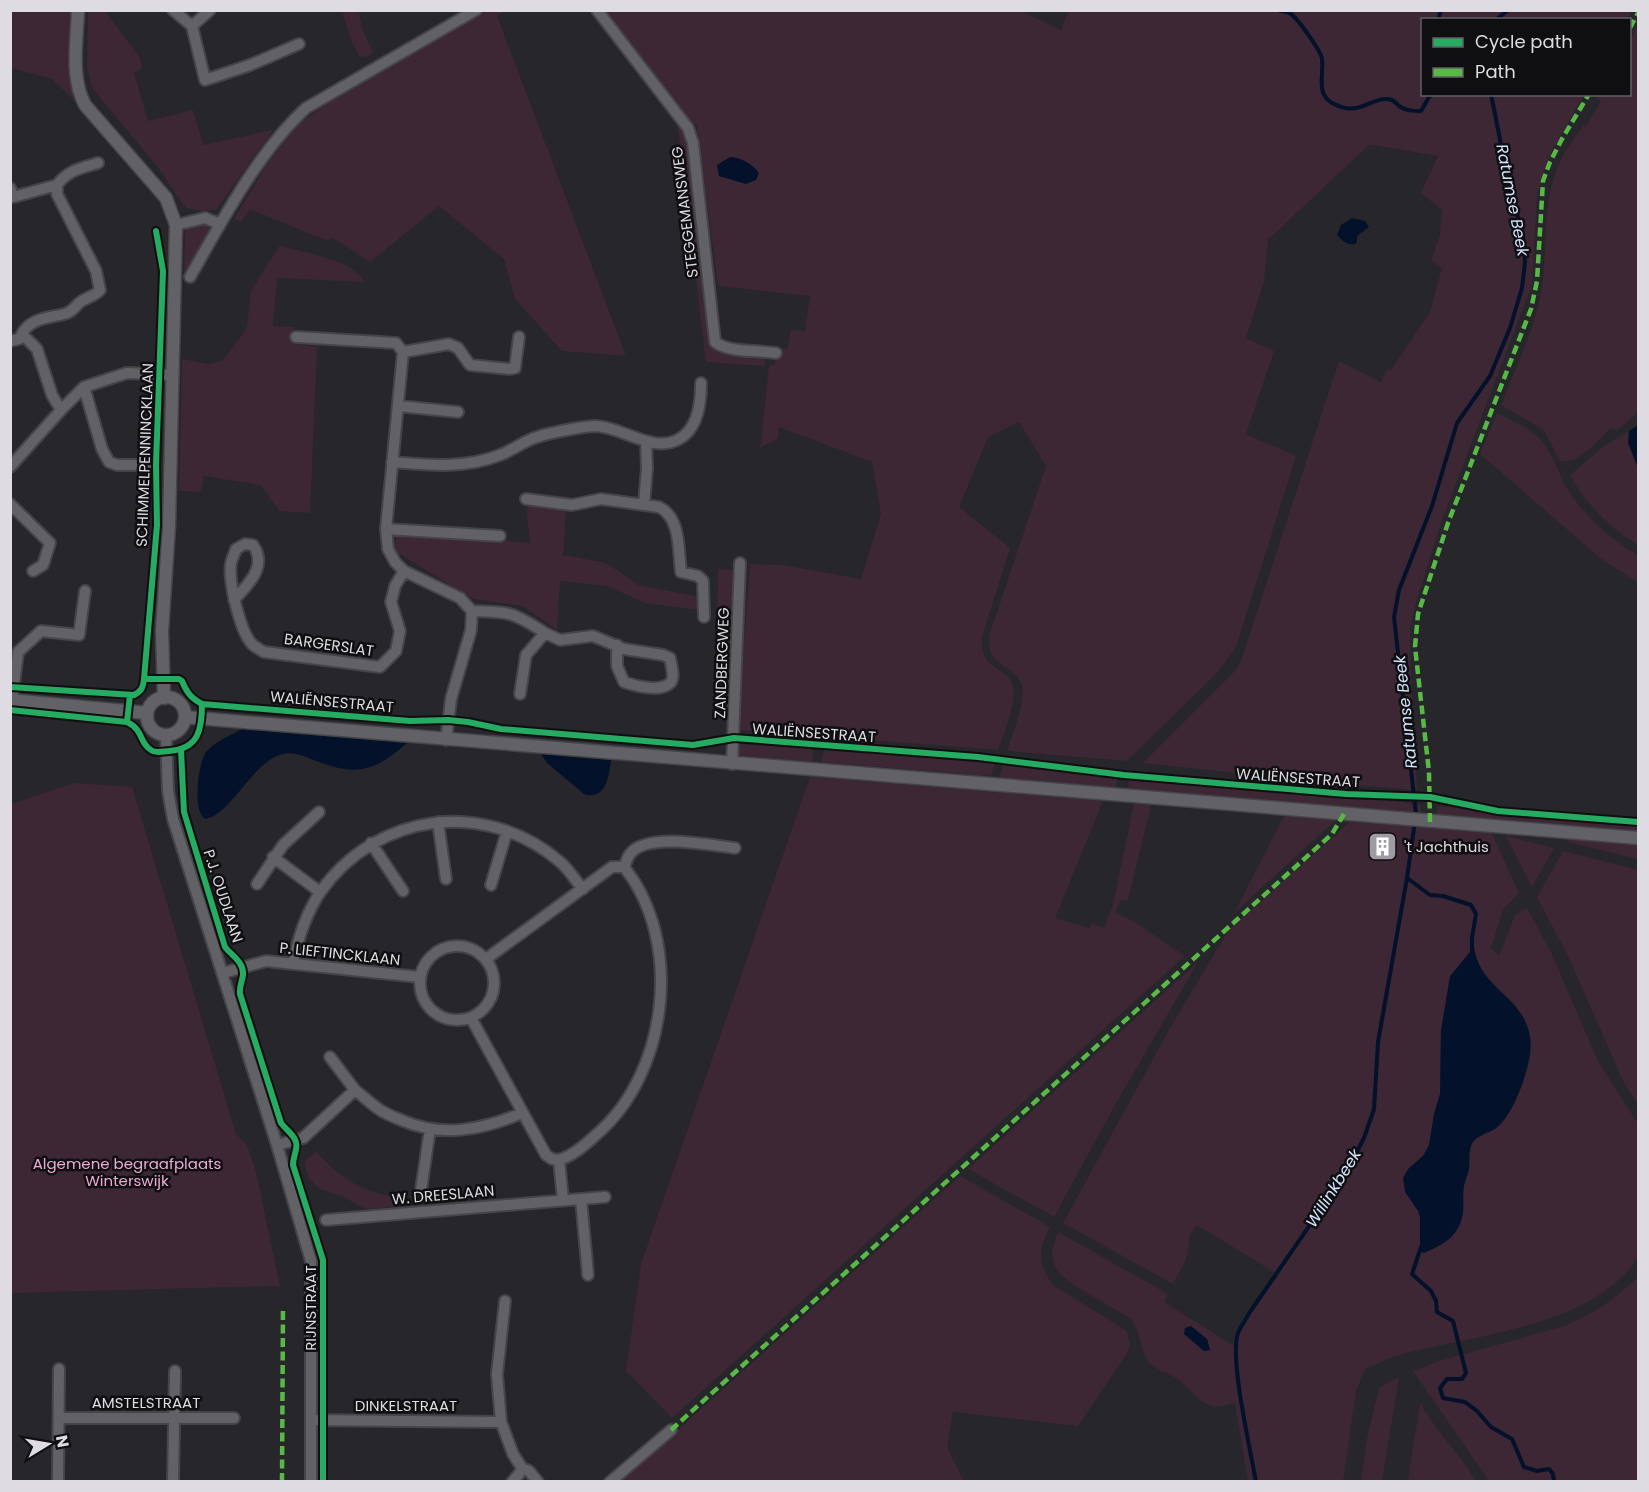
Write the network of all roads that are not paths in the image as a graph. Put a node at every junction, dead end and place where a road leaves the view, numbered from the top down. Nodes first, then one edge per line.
1 (78, 10) edge
2 (173, 10) edge
3 (210, 10) edge
4 (476, 10) edge
5 (597, 10) edge
6 (192, 26) junction
7 (299, 44) dead end
8 (98, 163) dead end
9 (57, 185) junction
10 (10, 188) edge
11 (220, 224) junction
12 (176, 225) junction
13 (190, 277) dead end
14 (22, 333) junction
15 (296, 337) dead end
16 (519, 337) dead end
17 (10, 341) edge
18 (403, 352) junction
19 (776, 353) dead end
20 (172, 375) junction
21 (701, 383) dead end
22 (84, 387) junction
23 (398, 406) junction
24 (61, 410) junction
25 (458, 412) dead end
26 (646, 441) junction
27 (392, 462) junction
28 (148, 465) dead end
29 (10, 466) edge
30 (526, 499) dead end
31 (10, 504) edge
32 (644, 504) junction
33 (386, 529) junction
34 (500, 536) dead end
35 (740, 563) dead end
36 (33, 571) dead end
37 (404, 571) junction
38 (85, 591) dead end
39 (234, 600) junction
40 (472, 612) junction
41 (704, 617) dead end
42 (545, 633) junction
43 (617, 645) junction
44 (520, 694) dead end
45 (164, 698) junction
46 (11, 700) edge
47 (147, 713) junction
48 (185, 717) junction
49 (166, 735) junction
50 (446, 740) junction
51 (732, 764) junction
52 (319, 812) dead end
53 (438, 822) junction
54 (507, 831) junction
55 (1638, 838) edge
56 (371, 843) junction
57 (735, 848) dead end
58 (273, 857) junction
59 (624, 867) junction
60 (446, 879) dead end
61 (257, 884) dead end
62 (491, 885) dead end
63 (582, 889) junction
64 (403, 891) dead end
65 (320, 892) junction
66 (486, 959) junction
67 (294, 964) junction
68 (223, 973) junction
69 (419, 977) junction
70 (471, 1018) junction
71 (330, 1057) dead end
72 (355, 1090) junction
73 (522, 1113) junction
74 (430, 1129) junction
75 (277, 1145) junction
76 (559, 1160) junction
77 (421, 1190) dead end
78 (605, 1197) dead end
79 (581, 1198) junction
80 (563, 1200) junction
81 (326, 1220) dead end
82 (588, 1275) dead end
83 (505, 1301) dead end
84 (59, 1369) dead end
85 (175, 1371) dead end
86 (59, 1418) junction
87 (174, 1418) junction
88 (234, 1418) dead end
89 (311, 1420) junction
90 (501, 1422) junction
91 (671, 1430) dead end
92 (522, 1468) junction
93 (613, 1481) edge
94 (58, 1482) edge
95 (173, 1482) edge
96 (311, 1482) edge
97 (512, 1482) edge
98 (538, 1482) edge

1 - 12 street, SCHIMMELPENNINCKLAAN
2 - 6 street
3 - 6 street
4 - 11 street
5 - 19 street, STEGGEMANSWEG
6 - 7 street
8 - 9 street
9 - 10 street
9 - 14 street
11 - 12 street
11 - 13 street
12 - 20 street, SCHIMMELPENNINCKLAAN
14 - 17 street
14 - 24 street
15 - 18 street
16 - 18 street
18 - 23 street
20 - 22 street
20 - 45 street, SCHIMMELPENNINCKLAAN
21 - 26 street
22 - 24 street
22 - 28 street
23 - 25 street
23 - 27 street
24 - 29 street
26 - 27 street
26 - 32 street
27 - 33 street
30 - 32 street
31 - 36 street
32 - 41 street
33 - 34 street
33 - 37 street
35 - 51 street, ZANDBERGWEG
37 - 39 street, BARGERSLAT
37 - 40 street
38 - 46 street
39 - 39 street, BARGERSLAT
40 - 42 street
40 - 50 street
42 - 43 street
42 - 44 street
43 - 43 street
45 - 47 street
45 - 48 street
46 - 47 street
47 - 49 street
48 - 49 street
48 - 50 street, WALIËNSESTRAAT
49 - 68 street, P.J. OUDLAAN
50 - 51 street, WALIËNSESTRAAT
51 - 55 street, WALIËNSESTRAAT
52 - 58 street
53 - 54 street
53 - 56 street
53 - 60 street
54 - 62 street
54 - 63 street
56 - 64 street
56 - 65 street
57 - 59 street
58 - 61 street
58 - 65 street
59 - 63 street
59 - 76 street
63 - 66 street
65 - 67 street
66 - 69 street, P. LIEFTINCKLAAN
66 - 70 street
67 - 68 street, P. LIEFTINCKLAAN
67 - 69 street, P. LIEFTINCKLAAN
68 - 75 street, P.J. OUDLAAN
69 - 70 street, P. LIEFTINCKLAAN
70 - 73 street
71 - 72 street
72 - 74 street
72 - 75 street
73 - 74 street
73 - 76 street
74 - 77 street
75 - 89 street, RIJNSTRAAT
76 - 80 street
78 - 79 street, W. DREESLAAN
79 - 80 street, W. DREESLAAN
79 - 82 street
80 - 81 street, W. DREESLAAN
83 - 90 street
84 - 86 street
85 - 87 street
86 - 87 street, AMSTELSTRAAT
86 - 94 street
87 - 88 street, AMSTELSTRAAT
87 - 95 street
89 - 90 street, DINKELSTRAAT
89 - 96 street, RIJNSTRAAT
90 - 92 street
91 - 93 street
92 - 97 street
92 - 98 street

